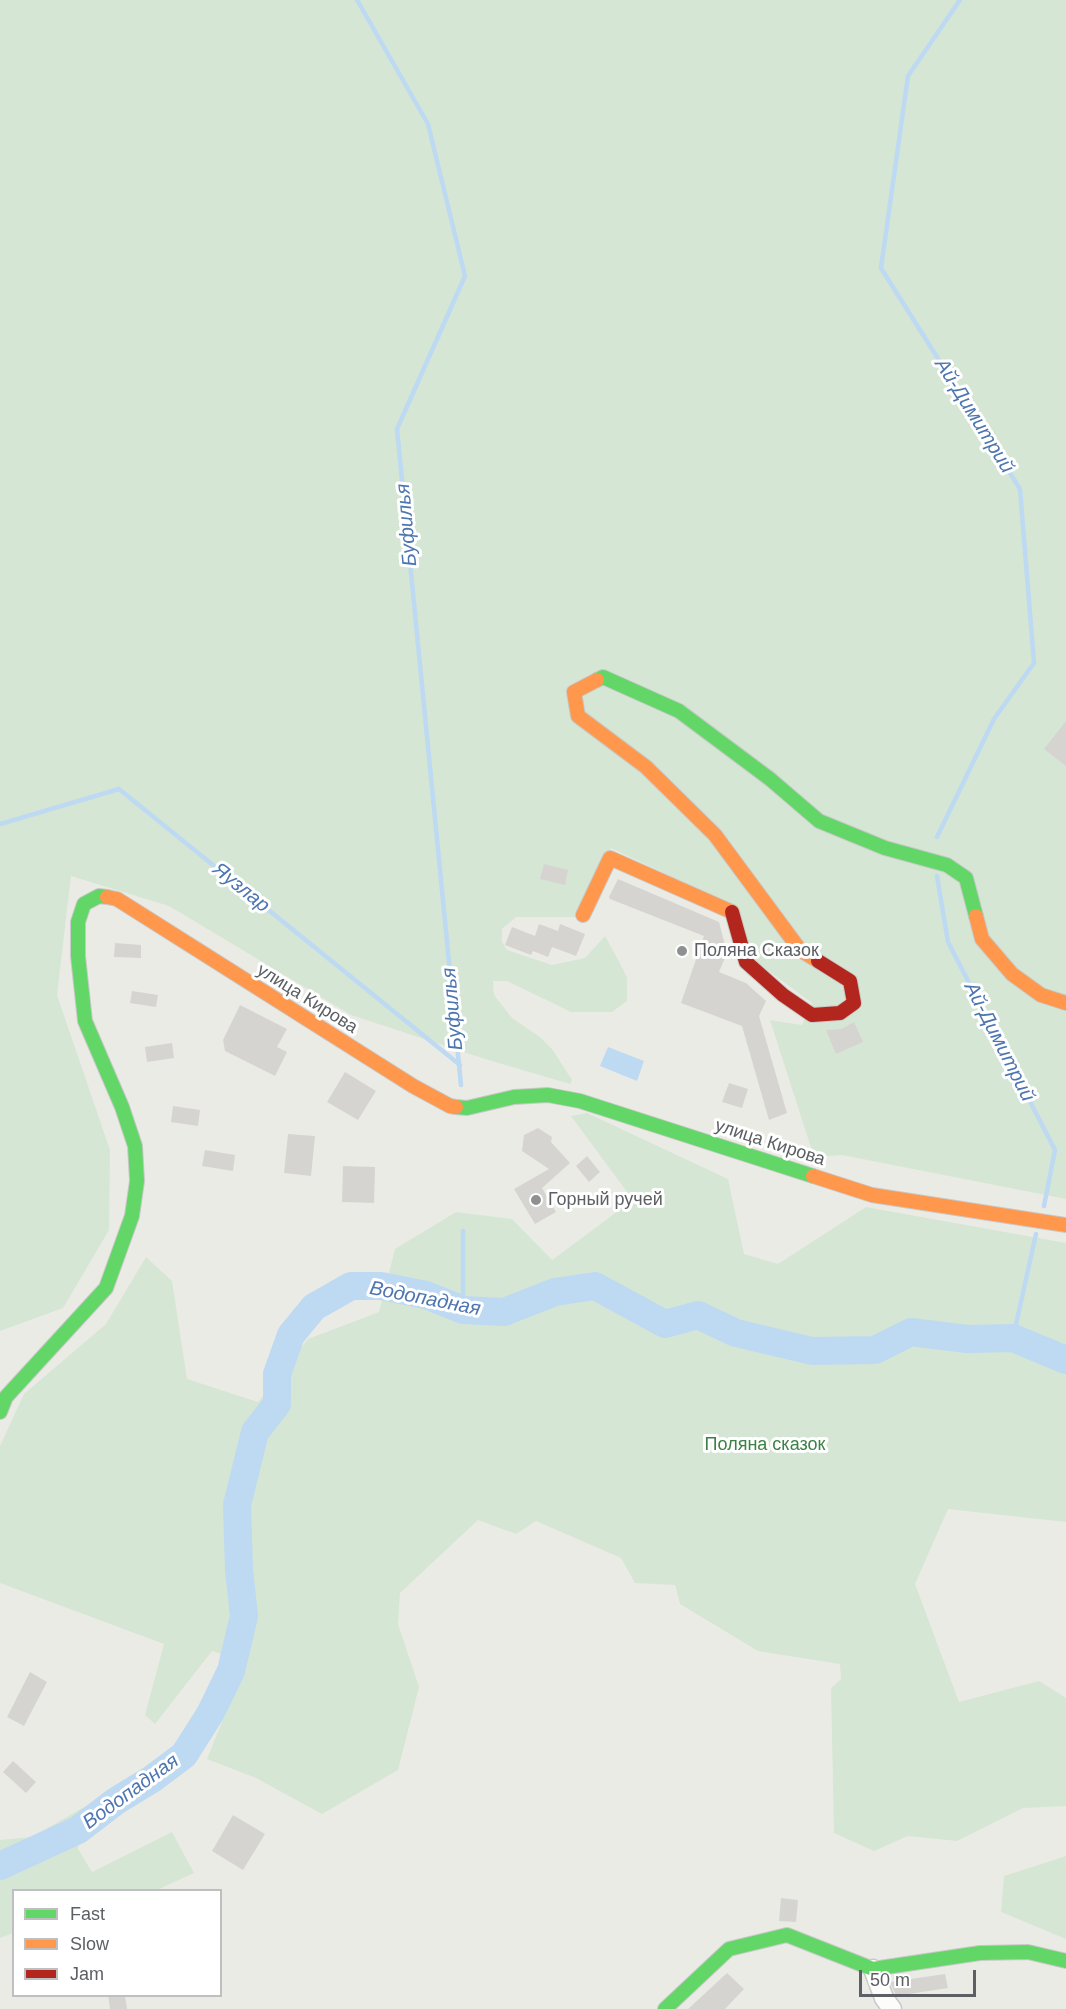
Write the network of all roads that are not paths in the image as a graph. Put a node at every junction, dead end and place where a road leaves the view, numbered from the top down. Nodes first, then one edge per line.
1 (583, 915) dead end
2 (1066, 1003) edge
3 (1066, 1225) edge
4 (0, 1412) edge
5 (1066, 1962) edge
6 (873, 1969) junction
7 (665, 2009) edge
8 (892, 2009) edge

1 - 2 street
3 - 4 street, улица Кирова
5 - 6 street
6 - 7 street
6 - 8 street

